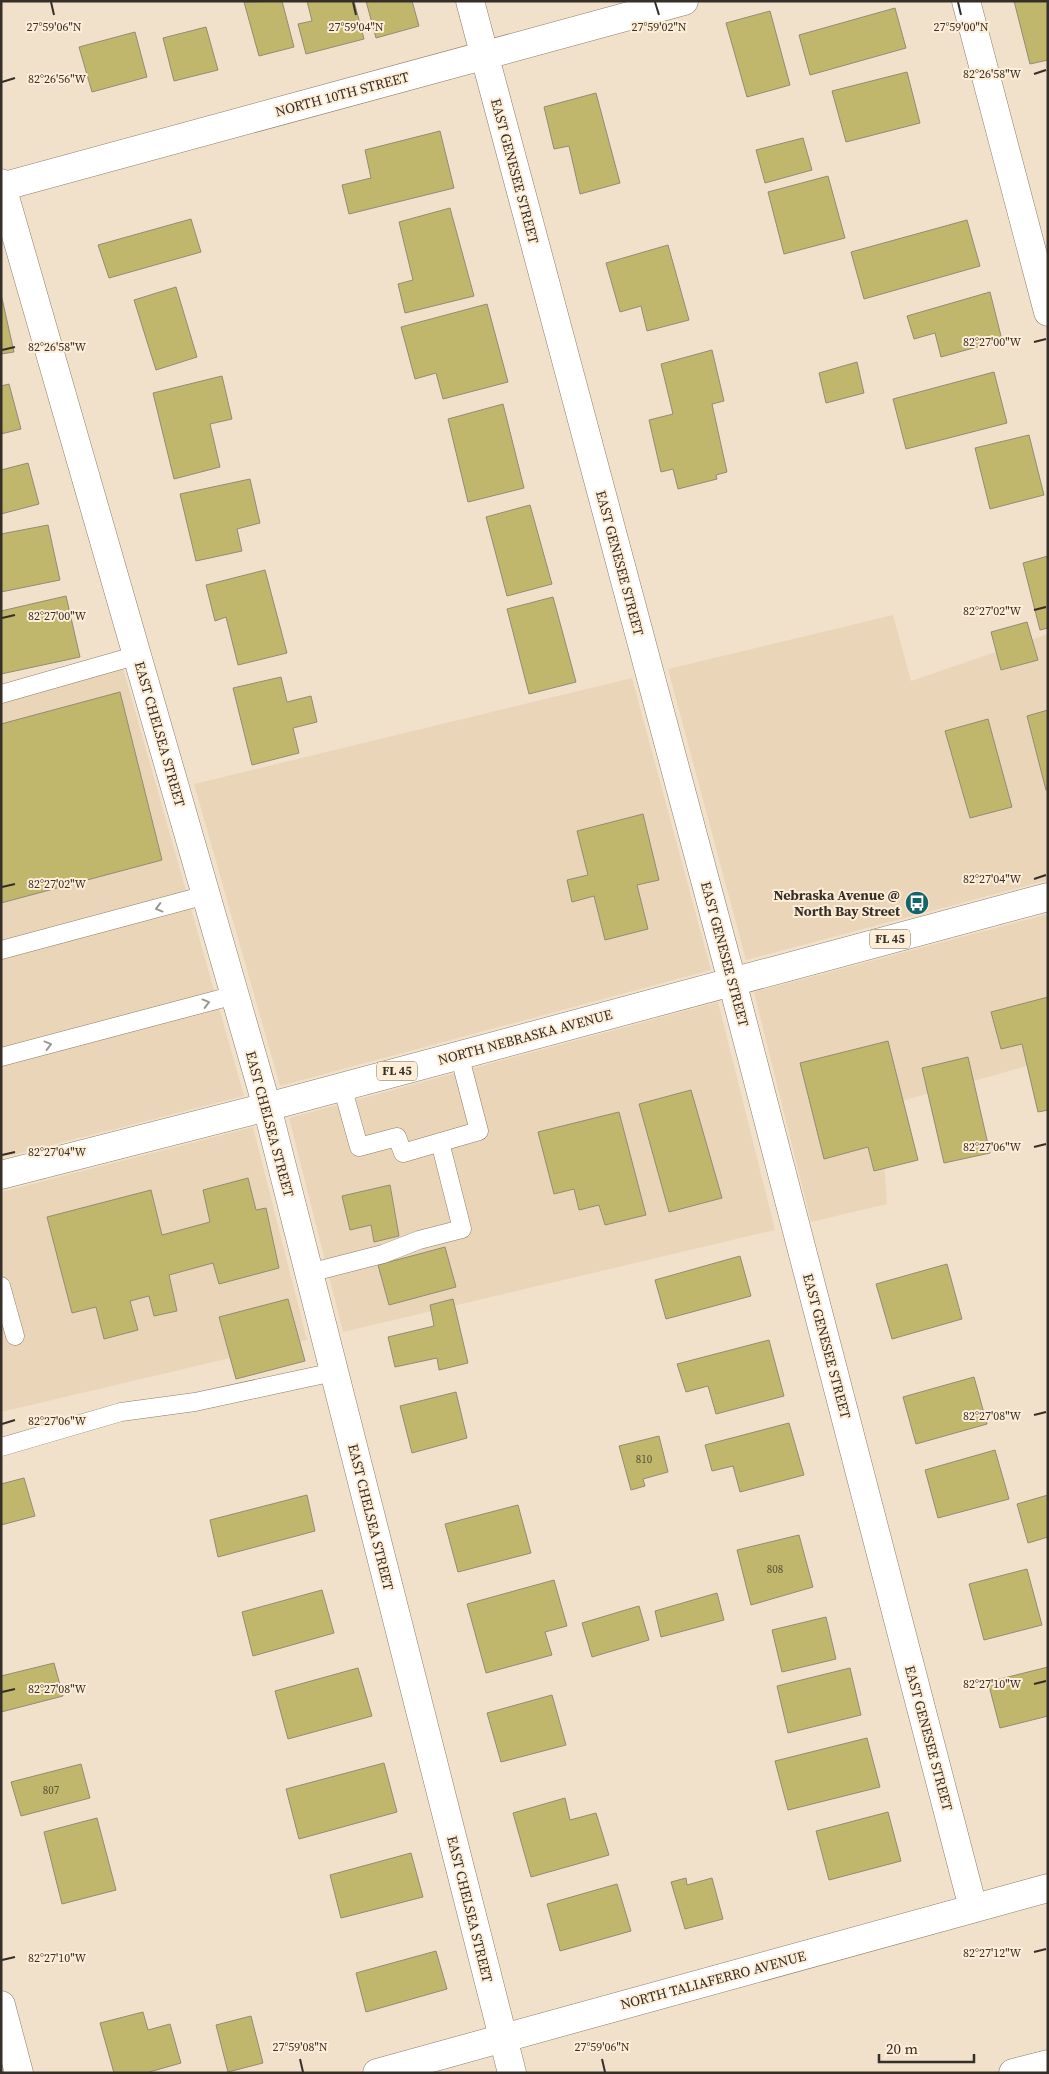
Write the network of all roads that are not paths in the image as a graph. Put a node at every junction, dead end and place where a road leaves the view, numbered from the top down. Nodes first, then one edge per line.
1 (470, 1) edge
2 (684, 1) edge
3 (966, 1) edge
4 (484, 55) junction
5 (2, 186) edge
6 (1048, 312) edge
7 (138, 655) junction
8 (1, 694) edge
9 (206, 895) junction
10 (1048, 897) edge
11 (1, 950) edge
12 (732, 981) junction
13 (235, 995) junction
14 (460, 1054) junction
15 (1, 1057) edge
16 (342, 1086) junction
17 (267, 1107) junction
18 (440, 1142) junction
19 (1, 1175) edge
20 (309, 1273) junction
21 (1, 1286) edge
22 (14, 1336) dead end
23 (334, 1372) junction
24 (1, 1447) edge
25 (1048, 1888) edge
26 (973, 1908) junction
27 (1, 2005) edge
28 (503, 2038) junction
29 (1048, 2064) edge
30 (18, 2073) edge
31 (377, 2073) edge
32 (512, 2073) edge
33 (1013, 2073) edge

1 - 4 main road, EAST GENESEE STREET
2 - 4 main road, NORTH 10TH STREET
3 - 6 main road
4 - 5 main road, NORTH 10TH STREET
4 - 12 main road, EAST GENESEE STREET
5 - 7 main road, EAST CHELSEA STREET
7 - 8 lane
7 - 9 main road, EAST CHELSEA STREET
9 -> 11 lane
9 - 13 main road, EAST CHELSEA STREET
10 - 12 main road, NORTH NEBRASKA AVENUE / FL 45
12 - 14 main road, NORTH NEBRASKA AVENUE / FL 45
12 - 26 main road, EAST GENESEE STREET
15 -> 13 lane
13 - 17 main road, EAST CHELSEA STREET
14 - 16 main road, NORTH NEBRASKA AVENUE / FL 45
14 - 18 lane
16 - 17 main road, NORTH NEBRASKA AVENUE / FL 45
16 - 18 lane
17 - 19 main road, NORTH NEBRASKA AVENUE / FL 45
17 - 20 main road, EAST CHELSEA STREET
18 - 20 lane
20 - 23 main road, EAST CHELSEA STREET
21 - 22 lane
23 - 24 lane
23 - 28 main road, EAST CHELSEA STREET
25 - 26 main road, NORTH TALIAFERRO AVENUE
26 - 28 main road, NORTH TALIAFERRO AVENUE
27 - 30 main road
28 - 31 main road, NORTH TALIAFERRO AVENUE
28 - 32 main road, EAST CHELSEA STREET
29 - 33 main road

